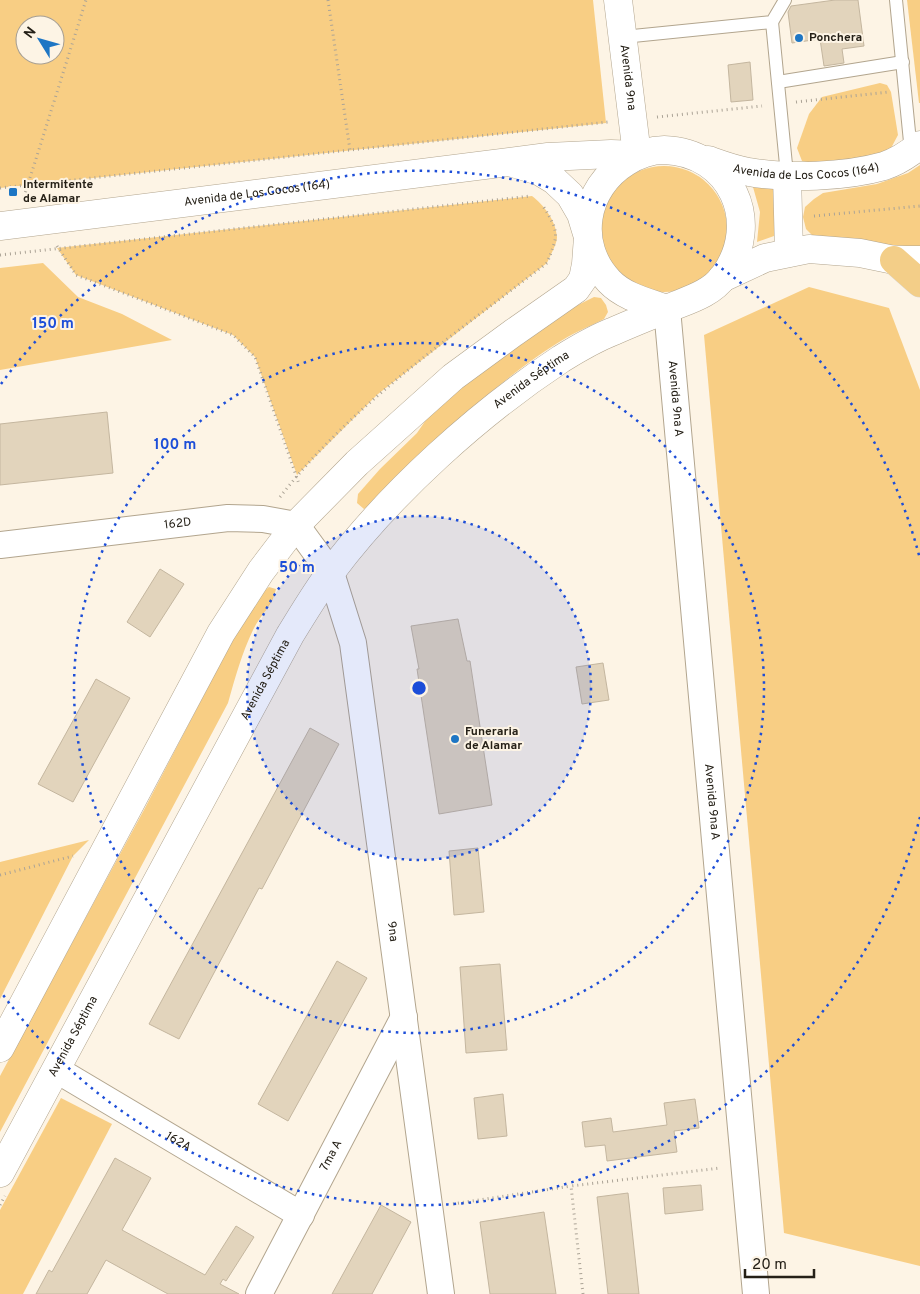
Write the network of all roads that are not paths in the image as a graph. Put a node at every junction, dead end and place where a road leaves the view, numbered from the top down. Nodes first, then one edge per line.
1 (618, 0) edge
2 (785, 0) edge
3 (896, 0) edge
4 (772, 22) junction
5 (622, 37) junction
6 (903, 62) junction
7 (778, 82) junction
8 (916, 148) edge
9 (688, 153) junction
10 (637, 155) junction
11 (513, 162) junction
12 (787, 175) junction
13 (18, 224) edge
14 (588, 237) junction
15 (789, 252) junction
16 (907, 260) edge
17 (722, 278) junction
18 (920, 283) edge
19 (667, 309) junction
20 (296, 525) junction
21 (0, 545) edge
22 (331, 573) junction
23 (404, 1017) junction
24 (0, 1048) edge
25 (57, 1070) junction
26 (5, 1180) edge
27 (301, 1215) junction
28 (259, 1294) edge
29 (441, 1294) edge
30 (756, 1294) edge

1 - 5 main road, Avenida 9na
2 - 4 lane
3 - 6 lane
4 - 5 lane
4 - 7 lane
5 - 10 main road, Avenida 9na
6 - 7 lane
6 - 8 lane
7 - 12 lane
8 - 12 main road, Avenida de Los Cocos (164)
9 - 10 main road
9 - 12 main road, Avenida de Los Cocos (164)
9 - 17 main road
10 - 11 main road, Avenida de Los Cocos (164)
10 - 14 main road
11 - 13 main road, Avenida de Los Cocos (164)
11 - 14 main road, Avenida de Los Cocos (164)
12 - 15 main road
14 - 19 main road
14 - 20 main road
15 - 16 main road
15 - 17 main road
16 - 18 highway
17 - 19 main road
19 - 22 main road, Avenida Séptima
19 - 30 street, Avenida 9na A
20 - 21 street, 162D
20 - 22 street
20 - 24 main road
22 - 23 street, 9na
22 - 25 main road, Avenida Séptima
23 - 27 street, 7ma A
23 - 29 street, 9na
25 - 26 main road, Avenida Séptima
25 - 27 street, 162A
27 - 28 street, 7ma A

